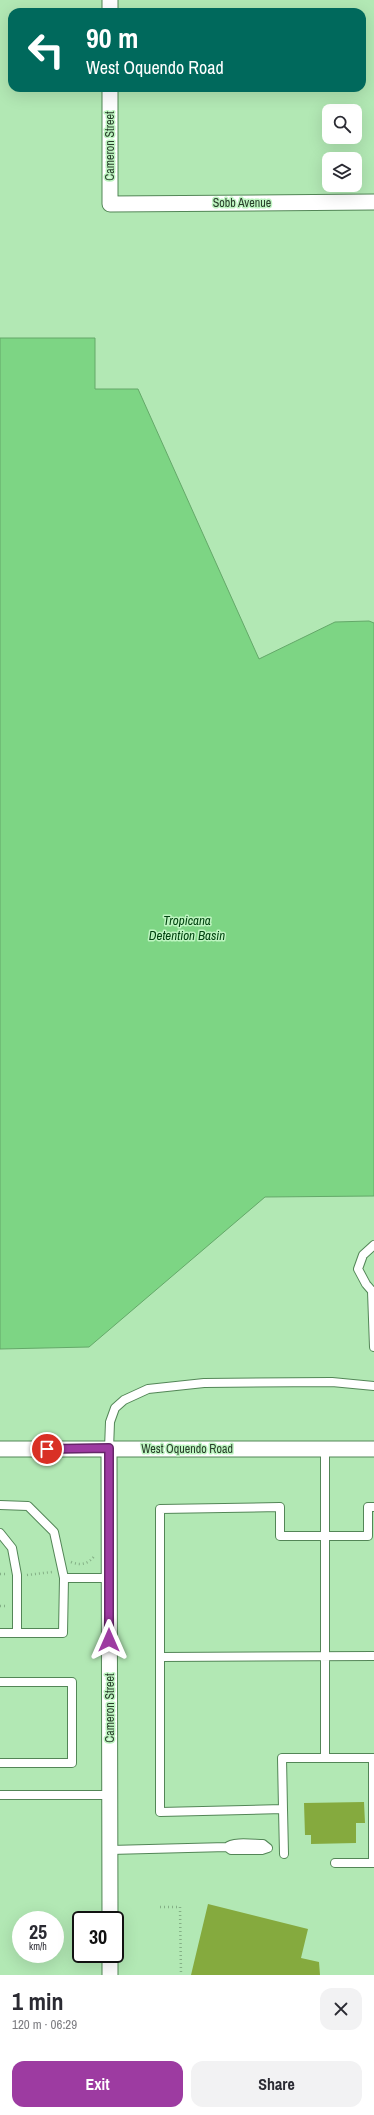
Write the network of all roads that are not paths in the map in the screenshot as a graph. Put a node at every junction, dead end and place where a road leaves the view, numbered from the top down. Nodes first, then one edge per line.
1 (110, 92) edge
2 (374, 202) edge
3 (110, 204) joint
4 (374, 1245) edge
5 (374, 1347) edge
6 (374, 1386) edge
7 (109, 1448) junction
8 (0, 1449) edge
9 (325, 1449) junction
10 (374, 1449) edge
11 (0, 1505) edge
12 (374, 1507) edge
13 (0, 1533) edge
14 (325, 1536) junction
15 (64, 1578) junction
16 (109, 1578) junction
17 (0, 1633) edge
18 (17, 1633) junction
19 (325, 1656) junction
20 (374, 1656) edge
21 (160, 1657) junction
22 (0, 1682) edge
23 (326, 1758) junction
24 (0, 1762) edge
25 (0, 1795) edge
26 (110, 1795) junction
27 (283, 1809) junction
28 (373, 1831) edge
29 (227, 1848) dead end
30 (110, 1850) junction
31 (284, 1854) dead end
32 (373, 1862) edge
33 (335, 1863) dead end
34 (110, 1911) edge
35 (110, 1963) edge
36 (110, 1975) edge

1 - 3 street, Cameron Street
2 - 3 street, Sobb Avenue
4 - 5 lane
6 - 7 lane
7 - 8 street, West Oquendo Road
7 - 9 street, West Oquendo Road
7 - 16 street, Cameron Street
9 - 10 street, West Oquendo Road
9 - 14 lane
11 - 15 lane
12 - 14 lane
13 - 18 lane
14 - 19 lane
14 - 21 lane
15 - 16 lane
15 - 18 lane
16 - 26 street, Cameron Street
17 - 18 lane
19 - 20 lane
19 - 21 lane
19 - 23 lane
21 - 27 lane
22 - 24 lane
23 - 27 lane
23 - 28 lane
25 - 26 lane
26 - 30 street, Cameron Street
27 - 31 lane
28 - 32 lane
29 - 30 lane
30 - 34 street, Cameron Street
32 - 33 lane
35 - 36 street

